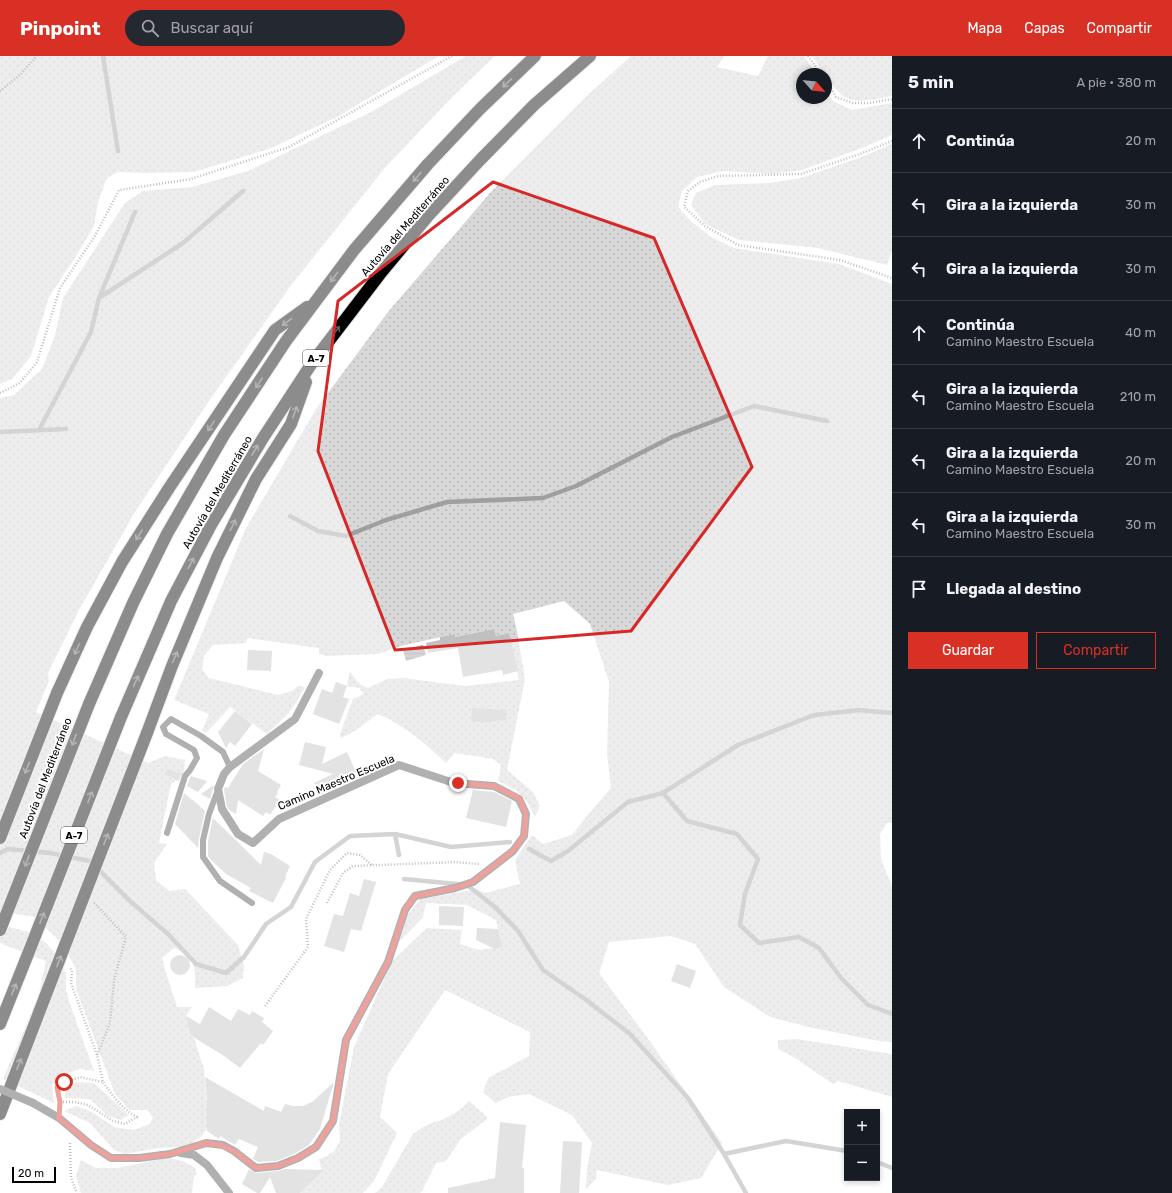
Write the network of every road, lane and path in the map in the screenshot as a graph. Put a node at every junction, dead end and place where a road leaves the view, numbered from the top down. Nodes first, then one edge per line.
1 (37, 56) edge
2 (452, 56) edge
3 (535, 56) edge
4 (590, 56) edge
5 (808, 56) edge
6 (817, 68) edge
7 (0, 91) edge
8 (832, 91) edge
9 (892, 99) edge
10 (892, 141) edge
11 (892, 278) edge
12 (318, 299) junction
13 (312, 363) junction
14 (0, 393) edge
15 (319, 674) dead end
16 (230, 767) junction
17 (218, 789) junction
18 (167, 833) dead end
19 (0, 838) edge
20 (372, 865) junction
21 (495, 865) junction
22 (252, 903) dead end
23 (327, 903) dead end
24 (0, 930) edge
25 (69, 966) dead end
26 (265, 1006) dead end
27 (0, 1024) edge
28 (103, 1082) junction
29 (0, 1088) edge
30 (60, 1102) junction
31 (0, 1114) edge
32 (59, 1118) junction
33 (67, 1138) dead end
34 (179, 1152) junction
35 (77, 1193) edge
36 (229, 1193) edge

1 - 7 path
2 - 14 path
3 -> 12 highway, Autovía del Mediterráneo
13 -> 4 highway, Autovía del Mediterráneo / A-7
5 - 6 path
8 - 9 path
10 - 11 path
12 -> 19 highway, bridge
12 -> 24 highway, Autovía del Mediterráneo, bridge
27 -> 13 highway, Autovía del Mediterráneo / A-7, bridge
31 -> 13 highway, bridge
15 - 16 street
16 - 17 street
16 - 18 lane
17 - 21 street, Camino Maestro Escuela
17 - 22 lane
20 - 21 path
20 - 23 path
20 - 26 path
21 - 34 street, Camino Maestro Escuela
25 - 28 path
28 - 30 path
28 - 30 path
29 - 32 street, Camino Maestro Escuela, bridge
30 - 32 path
32 - 34 street, Camino Maestro Escuela
33 - 35 path
34 - 36 street

